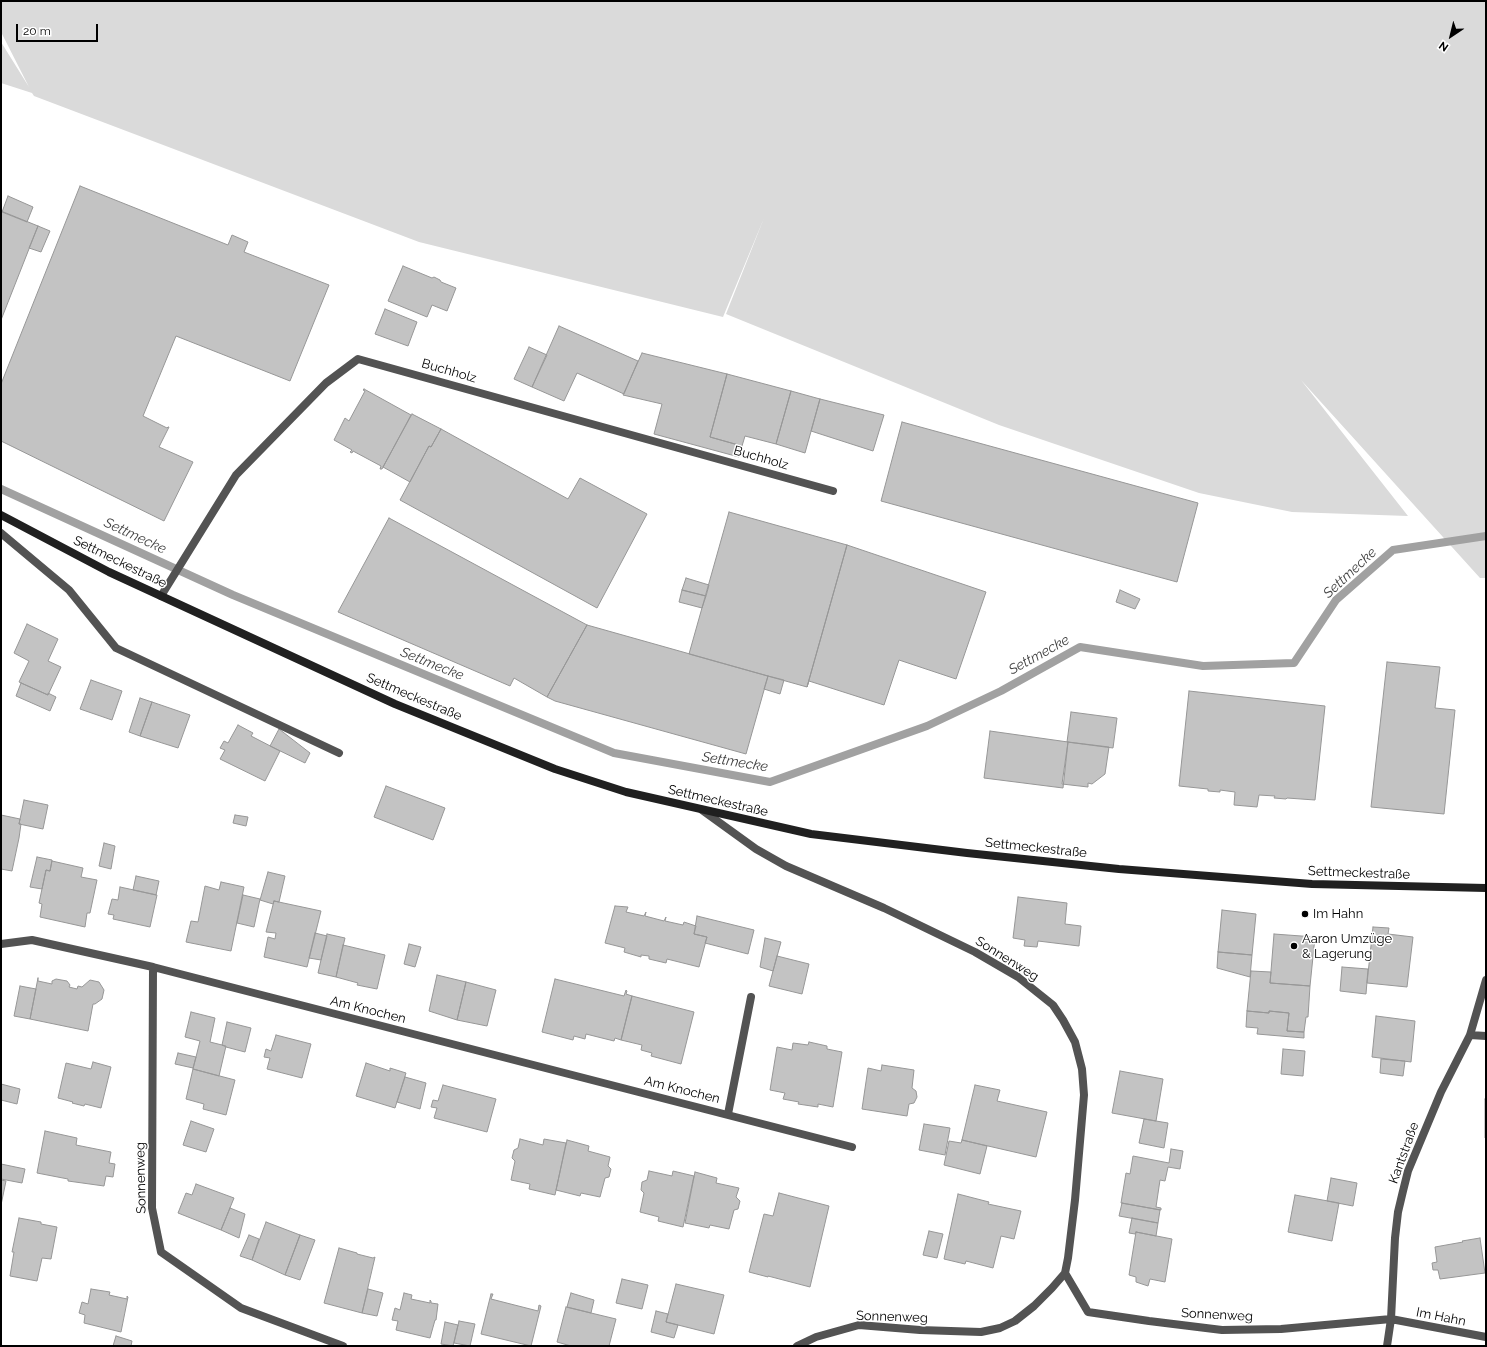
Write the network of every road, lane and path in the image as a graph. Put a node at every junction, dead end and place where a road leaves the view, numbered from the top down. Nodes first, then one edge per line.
1 (833, 491) dead end
2 (1, 515) edge
3 (1, 533) edge
4 (161, 596) junction
5 (339, 753) dead end
6 (702, 810) junction
7 (1486, 888) edge
8 (1, 944) edge
9 (153, 967) junction
10 (1486, 980) edge
11 (751, 997) dead end
12 (1470, 1035) junction
13 (1486, 1036) edge
14 (728, 1114) junction
15 (852, 1146) dead end
16 (1065, 1273) junction
17 (1391, 1319) junction
18 (1486, 1337) edge
19 (343, 1346) edge
20 (797, 1346) edge
21 (1387, 1346) edge

1 - 4 street, Buchholz
2 - 4 street, Settmeckestraße
3 - 5 street
4 - 6 street, Settmeckestraße
6 - 7 street, Settmeckestraße
6 - 16 street, Sonnenweg
8 - 9 street, Am Knochen
9 - 14 street, Am Knochen
9 - 19 street, Sonnenweg
10 - 12 street, Kantstraße
11 - 14 street, Am Knochen
12 - 13 street
12 - 17 street, Kantstraße
14 - 15 street, Am Knochen
16 - 17 street, Sonnenweg
16 - 20 street, Sonnenweg
17 - 18 street, Im Hahn
17 - 21 street, Kantstraße

